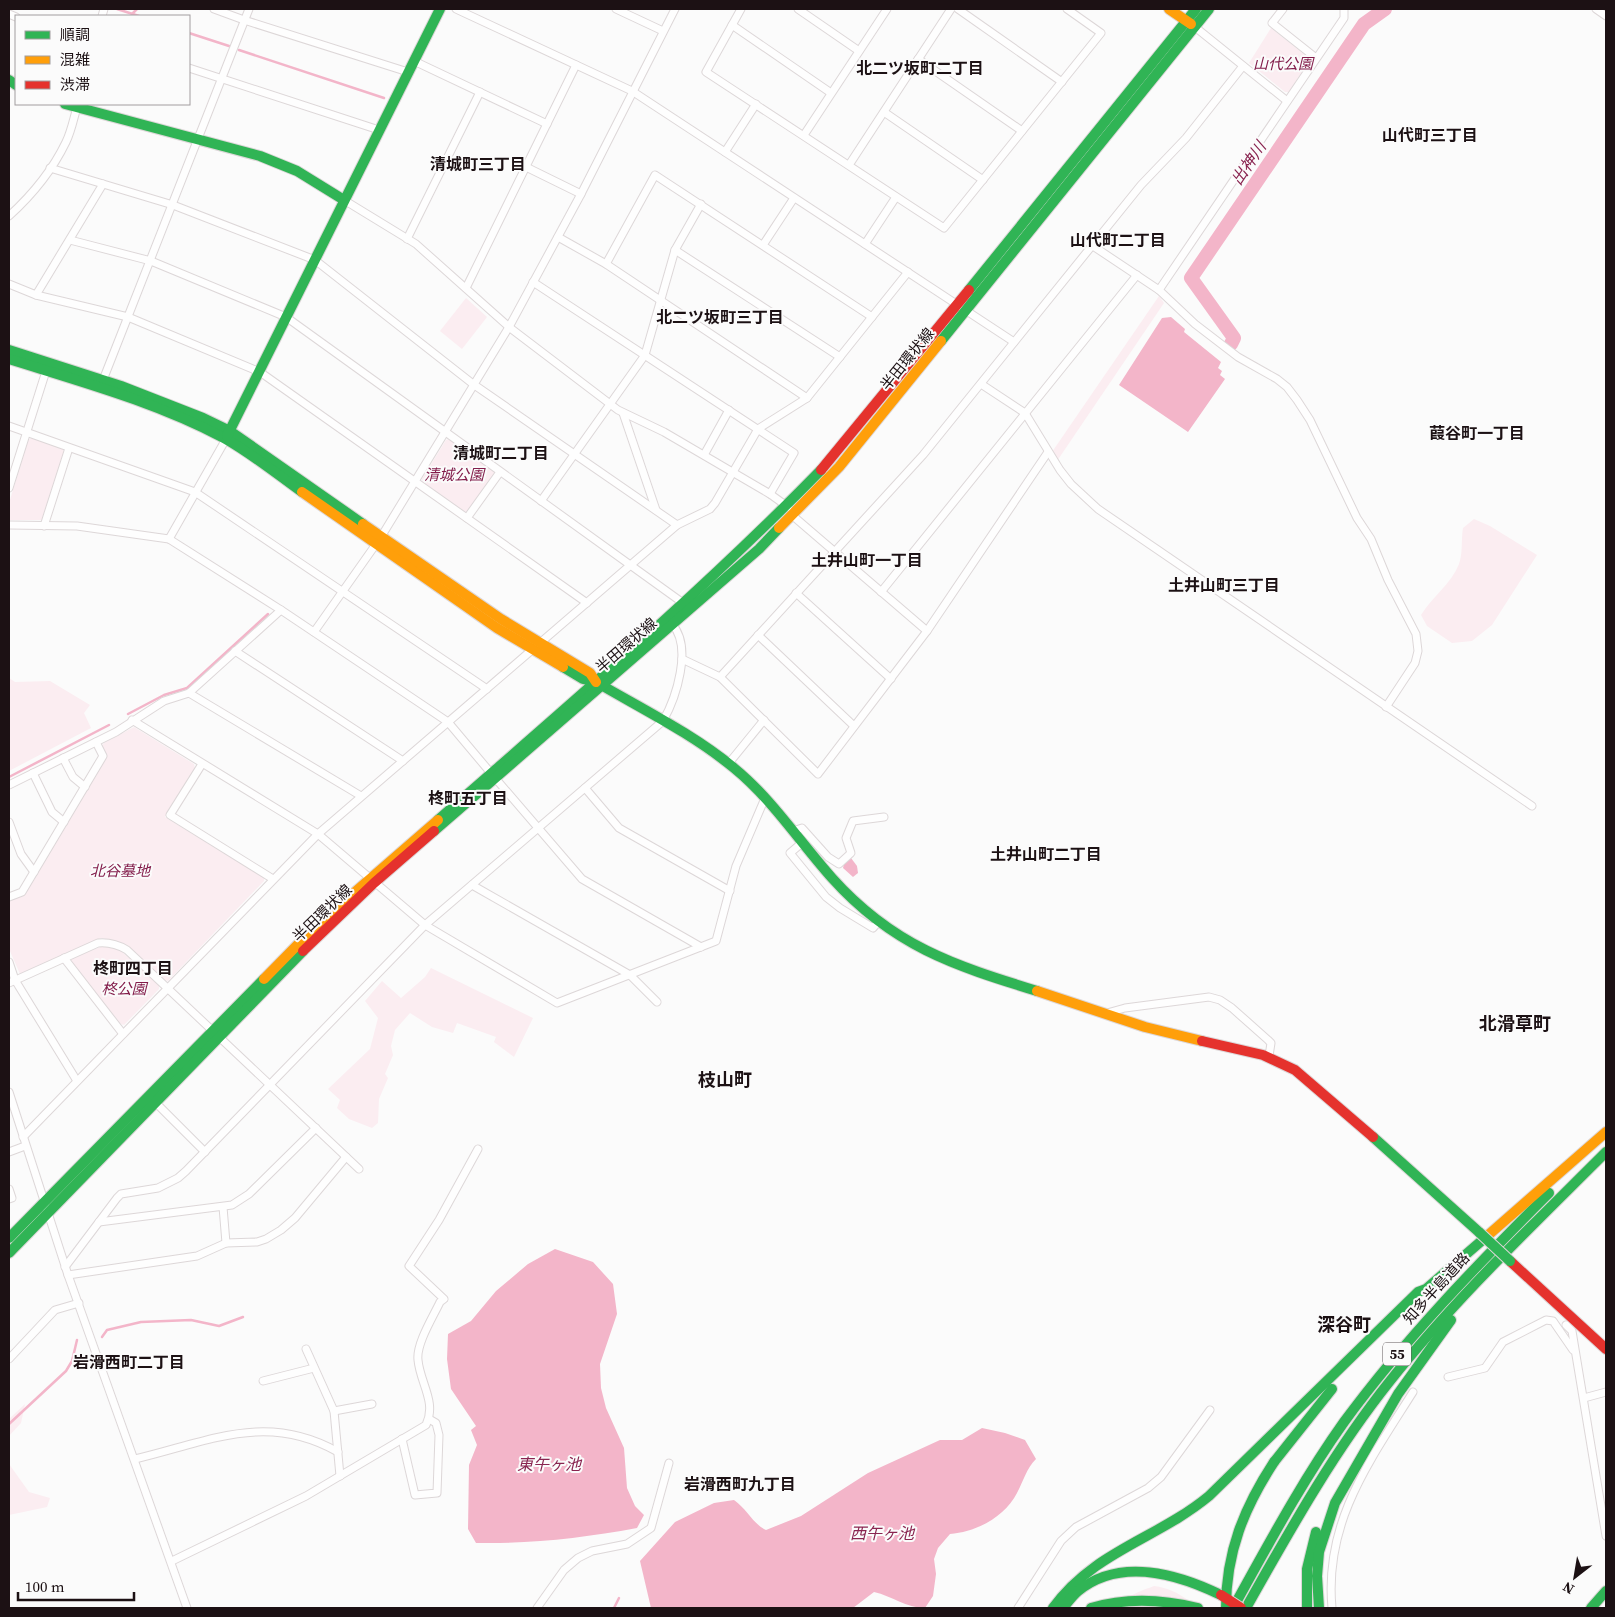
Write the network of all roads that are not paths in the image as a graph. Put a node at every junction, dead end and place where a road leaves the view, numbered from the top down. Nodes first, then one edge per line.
1 (214, 9) edge
2 (249, 9) edge
3 (440, 9) edge
4 (456, 9) edge
5 (616, 9) edge
6 (675, 9) edge
7 (741, 9) edge
8 (798, 9) edge
9 (886, 9) edge
10 (951, 9) edge
11 (958, 9) edge
12 (1067, 9) edge
13 (1169, 9) edge
14 (1196, 9) edge
15 (1210, 9) edge
16 (1283, 9) edge
17 (1344, 9) edge
18 (1596, 9) edge
19 (1606, 16) edge
20 (244, 20) junction
21 (1191, 24) junction
22 (732, 25) junction
23 (663, 31) junction
24 (859, 51) junction
25 (1316, 58) junction
26 (918, 59) junction
27 (414, 61) junction
28 (576, 65) junction
29 (1243, 66) junction
30 (190, 68) edge
31 (408, 72) junction
32 (222, 78) junction
33 (1062, 82) junction
34 (632, 91) junction
35 (480, 92) junction
36 (831, 94) junction
37 (1287, 101) junction
38 (756, 104) junction
39 (77, 105) edge
40 (884, 112) junction
41 (548, 124) junction
42 (379, 130) junction
43 (1022, 131) junction
44 (804, 135) junction
45 (198, 139) junction
46 (725, 152) junction
47 (849, 165) junction
48 (526, 167) junction
49 (50, 168) junction
50 (983, 180) junction
51 (103, 184) junction
52 (581, 194) junction
53 (896, 196) junction
54 (794, 198) junction
55 (344, 200) junction
56 (700, 204) junction
57 (172, 205) junction
58 (9, 216) edge
59 (558, 237) junction
60 (407, 239) junction
61 (70, 240) junction
62 (865, 244) junction
63 (763, 245) junction
64 (1093, 246) junction
65 (676, 250) junction
66 (315, 260) junction
67 (151, 261) junction
68 (606, 264) junction
69 (908, 272) junction
70 (1137, 275) junction
71 (533, 282) junction
72 (9, 284) edge
73 (466, 288) junction
74 (1159, 290) junction
75 (36, 295) junction
76 (660, 301) junction
77 (961, 308) junction
78 (128, 317) junction
79 (286, 317) junction
80 (872, 317) junction
81 (509, 327) junction
82 (1014, 342) junction
83 (9, 350) edge
84 (645, 355) junction
85 (840, 358) junction
86 (9, 359) edge
87 (46, 370) junction
88 (260, 372) junction
89 (103, 380) junction
90 (473, 384) junction
91 (981, 384) junction
92 (807, 398) junction
93 (610, 404) junction
94 (729, 410) junction
95 (623, 413) junction
96 (1025, 414) junction
97 (9, 426) edge
98 (758, 429) junction
99 (445, 431) junction
100 (26, 432) junction
101 (228, 435) junction
102 (69, 448) junction
103 (1048, 452) junction
104 (573, 455) junction
105 (704, 455) junction
106 (500, 472) junction
107 (733, 472) junction
108 (11, 476) edge
109 (415, 482) junction
110 (9, 488) edge
111 (196, 492) junction
112 (770, 494) junction
113 (541, 501) junction
114 (656, 510) junction
115 (790, 511) junction
116 (467, 518) junction
117 (676, 524) junction
118 (9, 525) edge
119 (44, 526) junction
120 (169, 539) junction
121 (378, 540) junction
122 (834, 551) junction
123 (630, 565) junction
124 (343, 591) junction
125 (881, 592) junction
126 (796, 593) junction
127 (586, 603) junction
128 (683, 603) junction
129 (281, 610) junction
130 (672, 624) junction
131 (927, 631) junction
132 (314, 632) junction
133 (758, 635) junction
134 (537, 646) junction
135 (235, 651) junction
136 (682, 659) junction
137 (720, 677) junction
138 (891, 679) junction
139 (599, 684) junction
140 (487, 689) junction
141 (189, 693) junction
142 (1386, 707) junction
143 (132, 720) junction
144 (764, 720) junction
145 (662, 721) junction
146 (448, 722) junction
147 (854, 726) junction
148 (96, 742) junction
149 (63, 758) junction
150 (403, 761) junction
151 (729, 763) junction
152 (202, 764) junction
153 (33, 774) junction
154 (493, 776) junction
155 (9, 785) edge
156 (85, 787) junction
157 (585, 788) junction
158 (361, 796) junction
159 (766, 798) junction
160 (1532, 806) dead end
161 (884, 817) dead end
162 (9, 822) edge
163 (64, 822) junction
164 (538, 828) junction
165 (793, 831) junction
166 (318, 834) junction
167 (803, 842) junction
168 (34, 872) junction
169 (273, 879) junction
170 (371, 881) junction
171 (472, 885) junction
172 (730, 890) junction
173 (9, 897) edge
174 (878, 922) junction
175 (425, 925) junction
176 (701, 947) junction
177 (64, 958) junction
178 (9, 962) edge
179 (630, 975) junction
180 (12, 982) edge
181 (168, 988) junction
182 (657, 1002) dead end
183 (1107, 1013) junction
184 (122, 1034) junction
185 (216, 1034) junction
186 (1269, 1056) junction
187 (77, 1081) junction
188 (270, 1085) junction
189 (9, 1092) edge
190 (155, 1102) junction
191 (316, 1128) junction
192 (1606, 1134) edge
193 (23, 1137) junction
194 (25, 1146) junction
195 (478, 1149) dead end
196 (9, 1152) edge
197 (205, 1152) junction
198 (1606, 1152) edge
199 (346, 1157) junction
200 (359, 1169) dead end
201 (9, 1189) edge
202 (9, 1199) edge
203 (223, 1207) junction
204 (46, 1208) junction
205 (99, 1222) junction
206 (9, 1238) edge
207 (226, 1243) junction
208 (9, 1253) edge
209 (66, 1271) junction
210 (1486, 1273) junction
211 (1426, 1289) junction
212 (79, 1303) junction
213 (1566, 1324) dead end
214 (306, 1349) dead end
215 (1606, 1349) edge
216 (1575, 1353) junction
217 (9, 1359) edge
218 (314, 1368) junction
219 (1448, 1377) dead end
220 (264, 1381) dead end
221 (1413, 1392) dead end
222 (1606, 1392) edge
223 (1584, 1398) junction
224 (372, 1404) dead end
225 (334, 1410) junction
226 (1210, 1410) dead end
227 (428, 1420) junction
228 (402, 1439) junction
229 (338, 1452) junction
230 (135, 1459) junction
231 (1359, 1459) junction
232 (669, 1463) dead end
233 (340, 1476) junction
234 (1606, 1536) edge
235 (172, 1561) junction
236 (1606, 1591) edge
237 (188, 1608) edge
238 (537, 1608) edge
239 (1018, 1608) edge
240 (1053, 1608) edge
241 (1063, 1608) edge
242 (1091, 1608) edge
243 (1198, 1608) edge
244 (1226, 1608) edge
245 (1233, 1608) edge
246 (1241, 1608) edge
247 (1246, 1608) edge
248 (1307, 1608) edge
249 (1319, 1608) edge
250 (1332, 1608) edge
251 (1591, 1608) edge

1 - 20 street
2 - 20 street
3 - 27 main road
4 - 28 street
5 - 23 street
6 - 23 street
7 - 22 street
8 - 24 street
9 - 24 street
10 - 26 street
11 - 33 street
12 - 33 street
13 - 21 main road
14 - 21 main road, 半田環状線
15 - 21 main road, 半田環状線
16 - 25 street
17 - 25 street
18 - 19 street
20 - 31 street
20 - 32 street
21 - 29 street
21 - 77 main road, 半田環状線
22 - 36 street
22 - 38 street
23 - 34 street
24 - 36 street
25 - 37 street
26 - 40 street
26 - 43 street
27 - 31 main road
27 - 35 street
28 - 34 street
28 - 41 street
29 - 37 street
29 - 64 street
30 - 32 street
31 - 42 main road
32 - 42 street
32 - 45 street
33 - 43 street
34 - 46 street
34 - 52 street
35 - 41 street
35 - 60 street
36 - 44 street
37 - 74 street
38 - 44 street
38 - 46 street
39 - 45 main road
39 - 49 street
40 - 47 street
40 - 50 street
41 - 48 street
42 - 55 main road
43 - 50 street
44 - 47 street
45 - 55 main road
45 - 57 street
46 - 54 street
47 - 53 street
48 - 52 street
48 - 73 street
49 - 51 street
49 - 58 street
50 - 53 street
51 - 57 street
51 - 61 street
52 - 59 street
53 - 62 street
54 - 62 street
54 - 63 street
55 - 60 street
55 - 66 main road
56 - 63 street
56 - 65 street
56 - 68 street
57 - 66 street
57 - 67 street
59 - 68 street
59 - 71 street
60 - 73 street
61 - 67 street
61 - 75 street
62 - 69 street
63 - 80 street
64 - 70 street
64 - 82 street
65 - 76 street
65 - 85 street
66 - 79 main road
66 - 90 street
67 - 78 street
67 - 79 street
68 - 76 street
69 - 77 street
69 - 80 street
70 - 74 street
70 - 96 street
71 - 81 street
71 - 84 street
72 - 75 street
73 - 81 street
74 - 142 street
75 - 78 street
76 - 84 street
76 - 92 street
77 - 82 street
77 - 115 main road, 半田環状線
78 - 88 street
78 - 89 street
79 - 88 main road
79 - 99 street
80 - 85 street
81 - 90 street
81 - 93 street
82 - 91 street
83 - 89 main road
84 - 93 street
84 - 94 street
85 - 92 street
86 - 87 main road
87 - 100 street
87 - 101 main road
88 - 101 main road
88 - 109 street
89 - 101 main road
90 - 99 street
90 - 104 street
91 - 96 street
91 - 122 street
92 - 98 street
93 - 95 street
93 - 104 street
94 - 98 street
94 - 105 street
95 - 105 street
95 - 114 street
96 - 103 street
96 - 125 street
97 - 100 street
98 - 107 street
98 - 112 street
99 - 106 street
99 - 109 street
100 - 102 street
100 - 108 street
101 - 111 street
101 - 121 main road
102 - 111 street
102 - 119 street
103 - 131 street
103 - 142 street
104 - 113 street
104 - 114 street
105 - 107 street
106 - 113 street
106 - 116 street
107 - 112 street
107 - 117 street
108 - 110 street
109 - 116 street
109 - 121 street
111 - 120 street
111 - 124 street
112 - 115 street
113 - 123 street
114 - 117 street
115 - 122 street
115 - 128 main road, 半田環状線
115 - 130 main road, 半田環状線
116 - 127 street
117 - 123 street
118 - 119 street
119 - 120 street
120 - 129 street
121 - 124 street
121 - 134 main road
122 - 125 street
122 - 126 street
123 - 127 street
123 - 128 street
124 - 132 street
124 - 140 street
125 - 131 street
126 - 133 street
126 - 138 street
127 - 134 street
128 - 139 main road, 半田環状線
129 - 132 street
129 - 135 street
130 - 136 street
130 - 139 main road, 半田環状線
131 - 138 street
132 - 146 street
133 - 137 street
133 - 147 street
134 - 139 main road
134 - 140 street
135 - 141 street
135 - 150 street
136 - 137 street
136 - 145 street
137 - 144 street
138 - 147 street
139 - 145 main road
139 - 154 main road, 半田環状線
140 - 146 street
141 - 143 street
141 - 158 street
142 - 160 street
143 - 148 street
143 - 152 street
144 - 147 street
144 - 151 street
145 - 151 main road
145 - 157 street
146 - 150 street
146 - 154 street
148 - 149 street
148 - 156 street
149 - 153 street
149 - 156 street
150 - 158 street
151 - 159 main road
152 - 166 street
152 - 169 street
153 - 155 street
153 - 163 street
154 - 164 street
154 - 170 main road, 半田環状線
156 - 163 street
157 - 164 street
157 - 172 street
158 - 166 street
159 - 165 main road
159 - 172 street
161 - 165 street
162 - 168 street
163 - 168 street
164 - 171 street
164 - 176 street
165 - 167 main road
166 - 169 street
166 - 170 street
167 - 174 main road
167 - 174 street
168 - 173 street
169 - 181 street
170 - 175 street
170 - 185 main road, 半田環状線
171 - 175 street
171 - 179 street
172 - 176 street
174 - 183 main road
175 - 179 street
175 - 188 street
176 - 179 street
177 - 180 street
177 - 181 street
177 - 184 street
178 - 180 street
179 - 182 street
180 - 187 street
181 - 184 street
181 - 185 street
183 - 186 main road
183 - 186 street
184 - 187 street
185 - 188 street
185 - 190 main road, 半田環状線
185 - 204 main road, 半田環状線
186 - 215 main road, bridge
187 - 193 street
188 - 191 street
188 - 197 street
189 - 193 street
190 - 197 street
190 - 204 main road, 半田環状線
191 - 199 street
191 - 203 street
192 - 211 main road
192 - 245 main road, 知多半島道路 / 55
193 - 194 street
194 - 196 street
194 - 204 street
195 - 227 street
197 - 205 street
198 - 210 main road, 知多半島道路 / 55
199 - 200 street
199 - 207 street
201 - 202 street
203 - 205 street
203 - 207 street
204 - 206 main road, 半田環状線
204 - 208 main road, 半田環状線
204 - 209 street
205 - 209 street
207 - 209 street
209 - 212 street
210 - 231 main road
210 - 247 main road, 知多半島道路 / 55
211 - 240 main road
211 - 244 main road, bridge
212 - 217 street
212 - 230 street
213 - 216 street
214 - 218 street
216 - 219 street
216 - 223 street
218 - 220 street
218 - 225 street
221 - 250 street
222 - 223 street
223 - 234 street
224 - 225 street
225 - 229 street
226 - 239 street
227 - 228 street
227 - 228 street
228 - 233 street
229 - 230 street
229 - 233 street
230 - 235 street
231 - 248 main road
231 - 249 main road
232 - 238 street
233 - 235 street
235 - 237 street
236 - 251 main road
241 - 246 main road, bridge
242 - 243 main road

